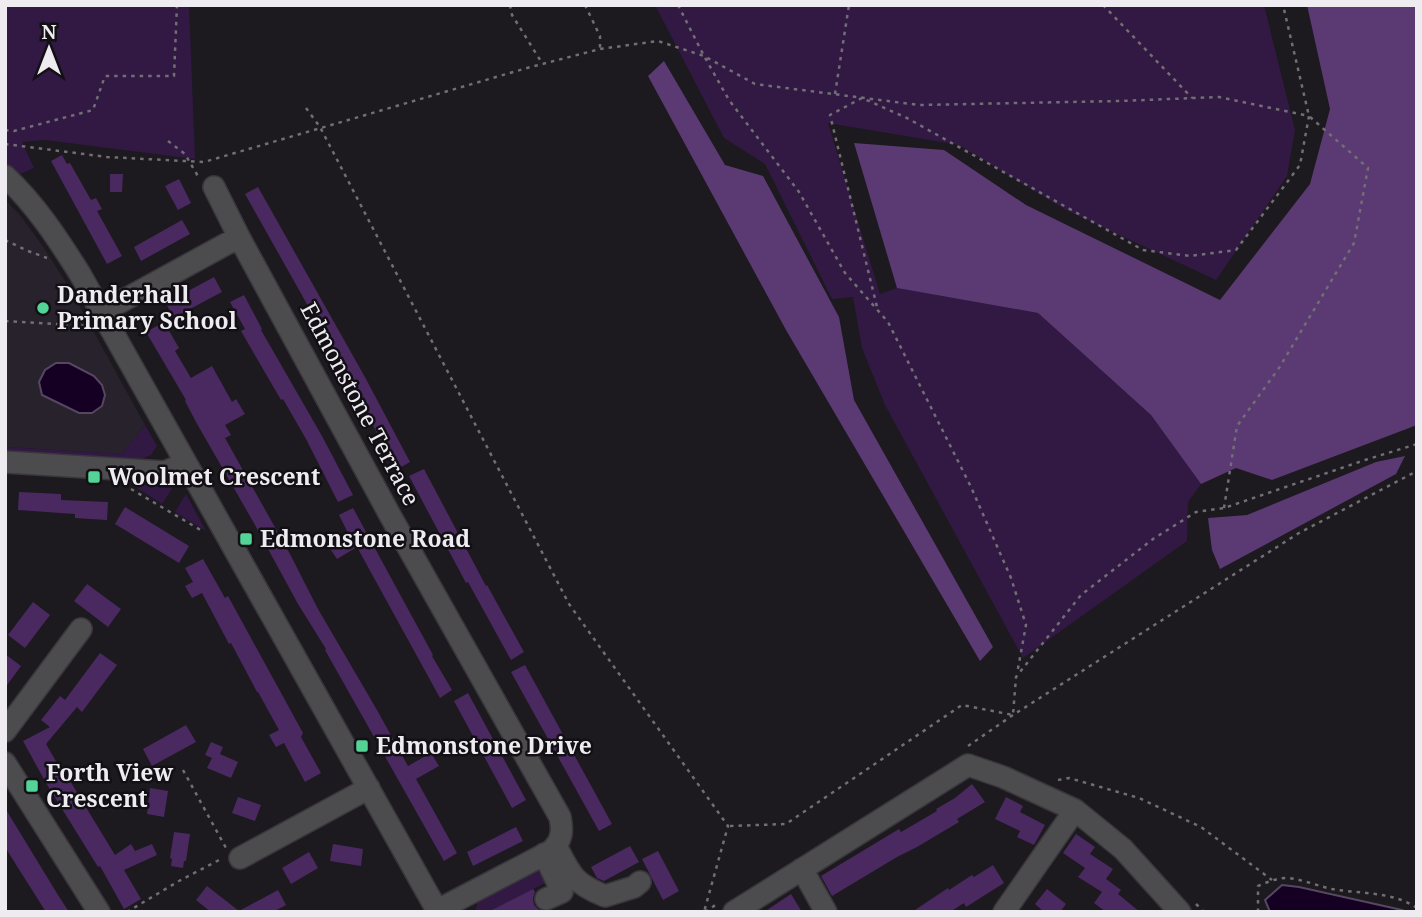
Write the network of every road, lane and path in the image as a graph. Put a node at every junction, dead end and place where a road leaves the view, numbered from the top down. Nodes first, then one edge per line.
1 (177, 5) edge
2 (510, 5) edge
3 (585, 5) edge
4 (678, 5) edge
5 (849, 5) edge
6 (1103, 5) edge
7 (1283, 5) edge
8 (600, 49) junction
9 (704, 55) junction
10 (542, 64) junction
11 (835, 94) junction
12 (862, 98) junction
13 (1192, 98) junction
14 (306, 108) dead end
15 (1309, 116) junction
16 (320, 127) junction
17 (5, 130) edge
18 (168, 141) dead end
19 (5, 144) edge
20 (189, 162) junction
21 (5, 176) edge
22 (214, 187) dead end
23 (239, 237) junction
24 (5, 240) edge
25 (76, 268) junction
26 (878, 311) junction
27 (106, 319) junction
28 (5, 321) edge
29 (1417, 444) edge
30 (5, 462) edge
31 (186, 463) junction
32 (120, 469) junction
33 (1417, 471) edge
34 (1224, 508) junction
35 (226, 534) junction
36 (80, 629) dead end
37 (1016, 677) junction
38 (1013, 715) junction
39 (5, 731) edge
40 (967, 746) dead end
41 (5, 762) edge
42 (183, 770) dead end
43 (1058, 780) dead end
44 (369, 788) junction
45 (1074, 810) junction
46 (728, 826) junction
47 (550, 850) junction
48 (237, 857) junction
49 (802, 869) junction
50 (1272, 880) junction
51 (640, 882) dead end
52 (546, 899) dead end
53 (1417, 908) edge
54 (438, 911) edge
55 (99, 912) edge
56 (127, 912) edge
57 (704, 912) edge
58 (734, 912) edge
59 (825, 912) edge
60 (1004, 912) edge
61 (1180, 912) edge
62 (1258, 912) edge

1 - 17 path
2 - 10 path
3 - 8 path
4 - 9 path
5 - 11 path
6 - 13 path
7 - 15 path
8 - 9 path
8 - 10 path
9 - 11 path
9 - 26 path
10 - 16 path
11 - 12 path
12 - 13 path
12 - 15 path
12 - 26 path
13 - 15 path
14 - 16 path
15 - 34 path
16 - 20 path
16 - 46 path
18 - 20 path
19 - 20 path
21 - 25 street
22 - 23 street, Edmonstone Terrace
23 - 27 street
23 - 47 street, Edmonstone Terrace
24 - 25 path
25 - 27 street
26 - 37 path
27 - 28 path
27 - 31 street
29 - 34 path
30 - 32 street
31 - 32 street
31 - 35 street
32 - 35 path
33 - 38 path
34 - 37 path
35 - 44 street
36 - 39 street
37 - 38 path
38 - 40 path
38 - 46 path
41 - 55 street
42 - 48 path
43 - 50 path
44 - 48 street
44 - 54 street
45 - 49 street
45 - 60 street
45 - 61 street
46 - 57 path
47 - 51 street
47 - 52 street
47 - 54 street
48 - 56 path
49 - 58 street
49 - 59 street
50 - 53 path
50 - 62 path

